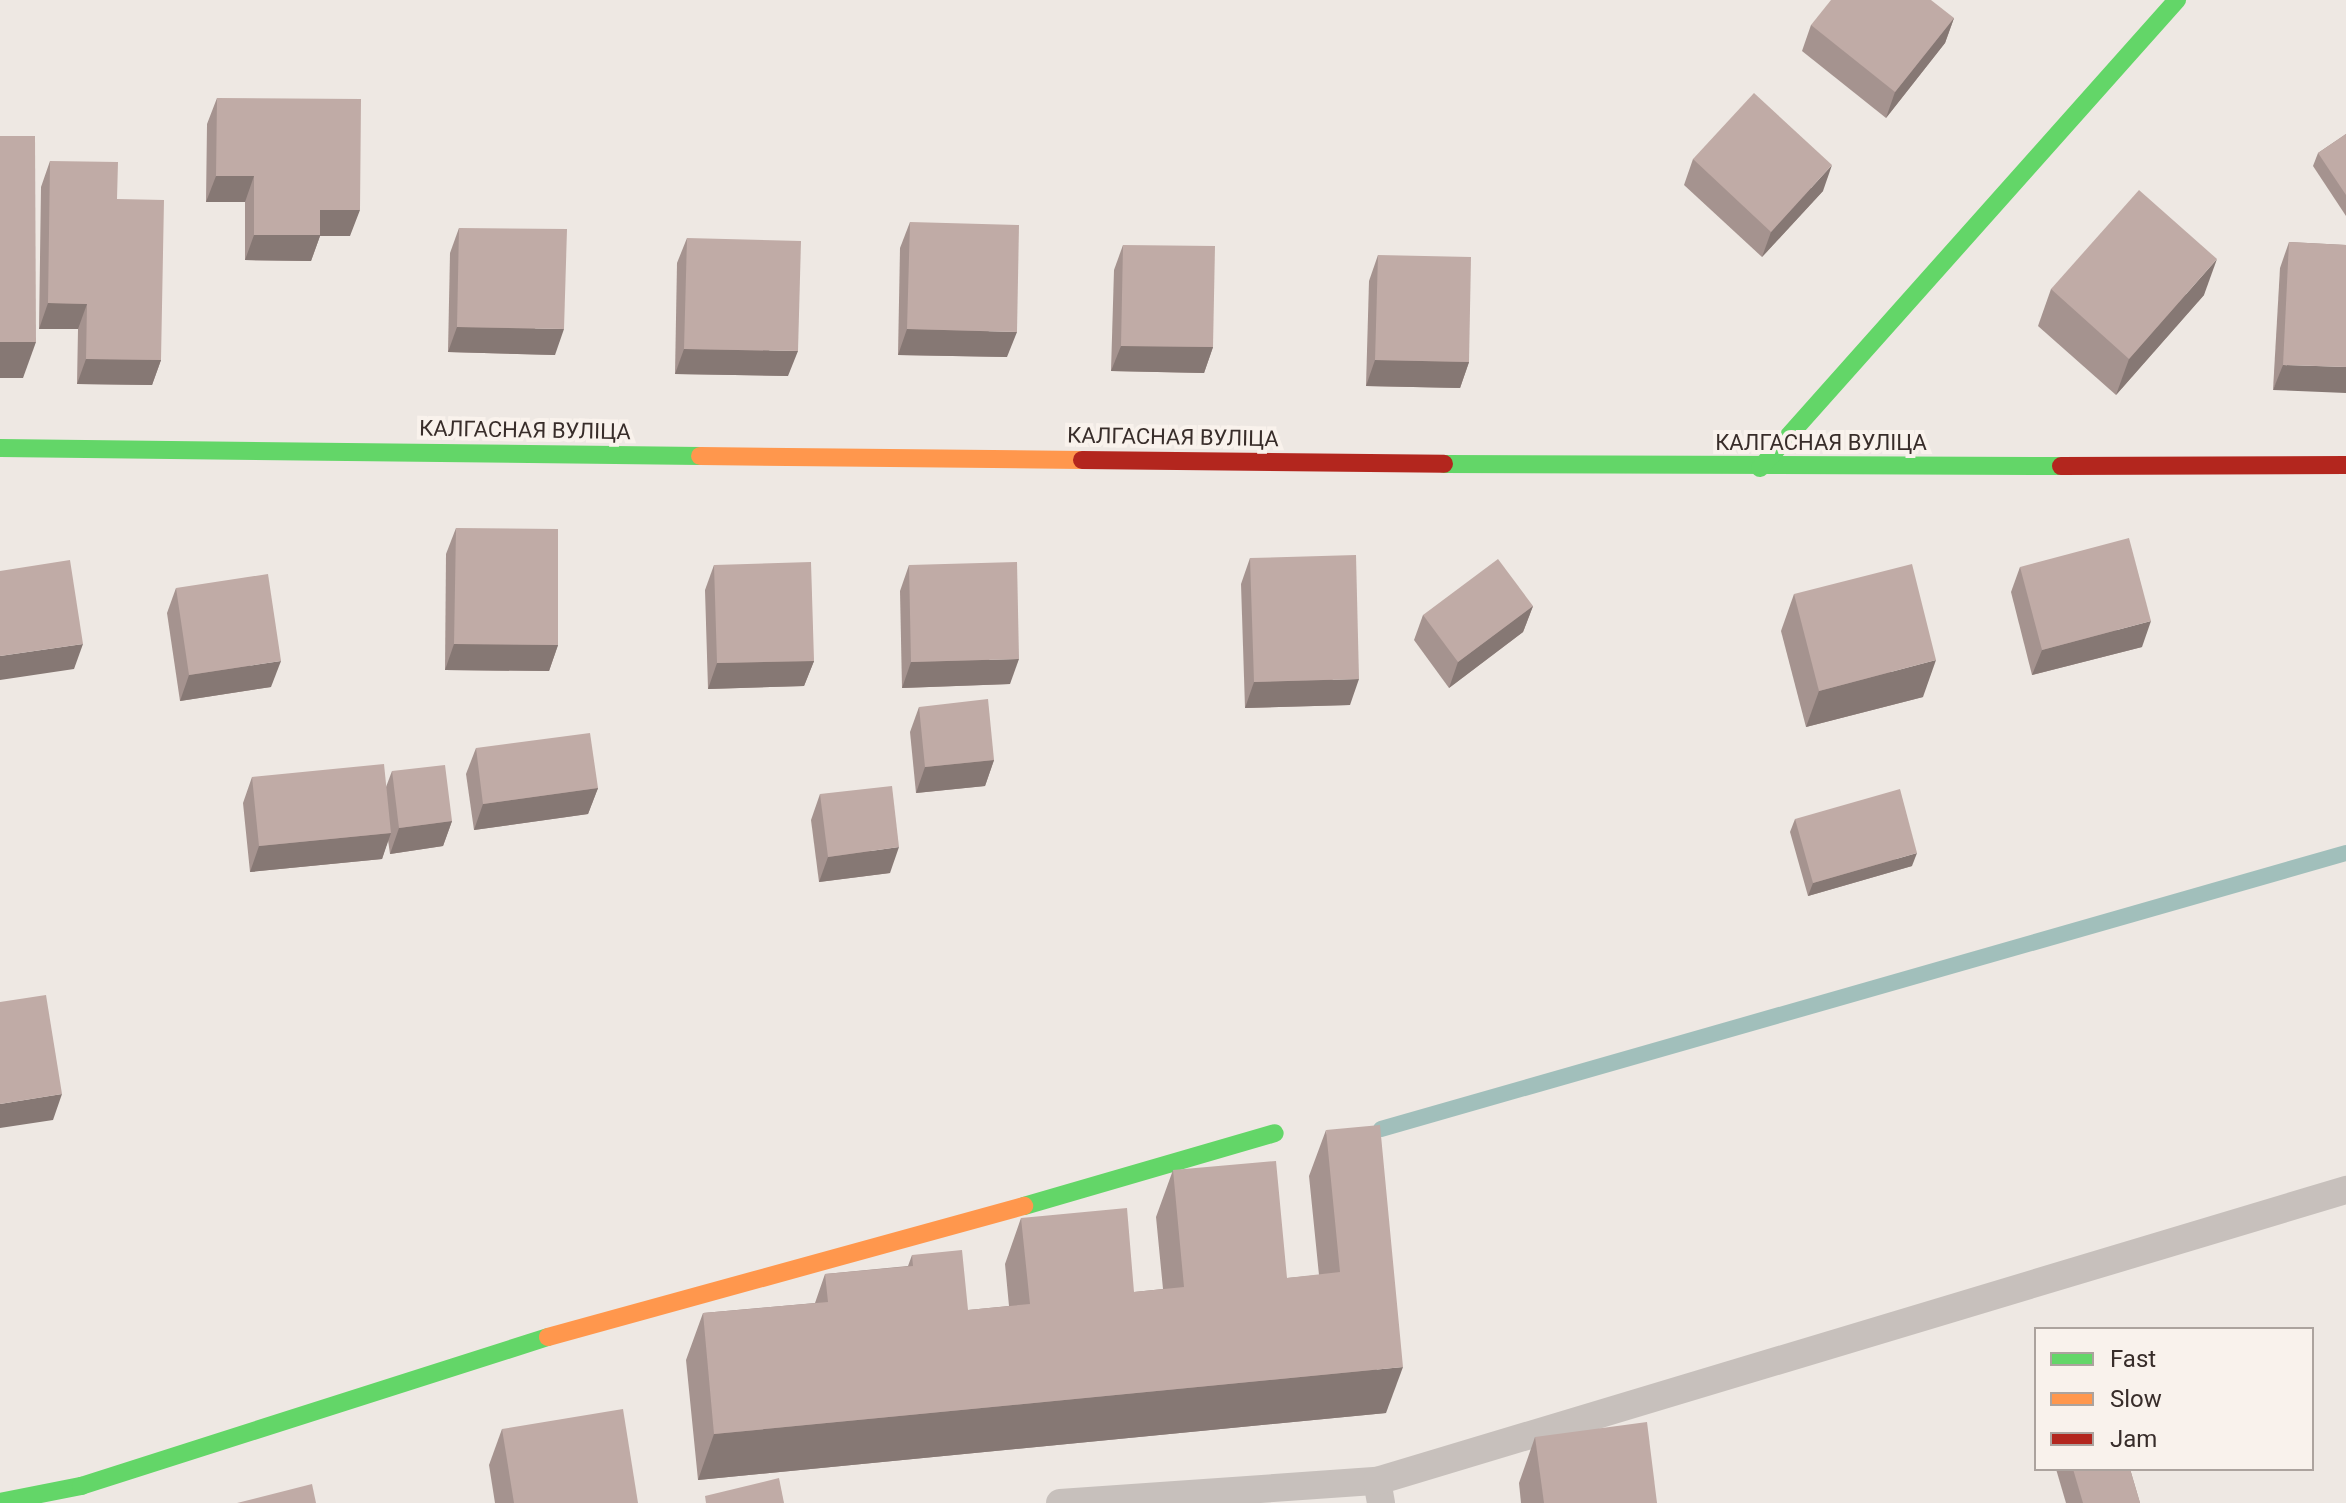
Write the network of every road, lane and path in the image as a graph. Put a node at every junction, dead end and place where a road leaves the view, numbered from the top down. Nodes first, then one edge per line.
1 (2177, 0) edge
2 (0, 448) edge
3 (2346, 465) edge
4 (1760, 468) junction
5 (1275, 1133) dead end
6 (2346, 1190) edge
7 (1379, 1492) edge
8 (83, 1495) edge
9 (0, 1502) edge
10 (1060, 1503) edge

1 - 4 street
2 - 4 street, КАЛГАСНАЯ ВУЛІЦА
3 - 4 street, КАЛГАСНАЯ ВУЛІЦА
5 - 8 street
6 - 7 lane
7 - 10 lane
8 - 9 street

